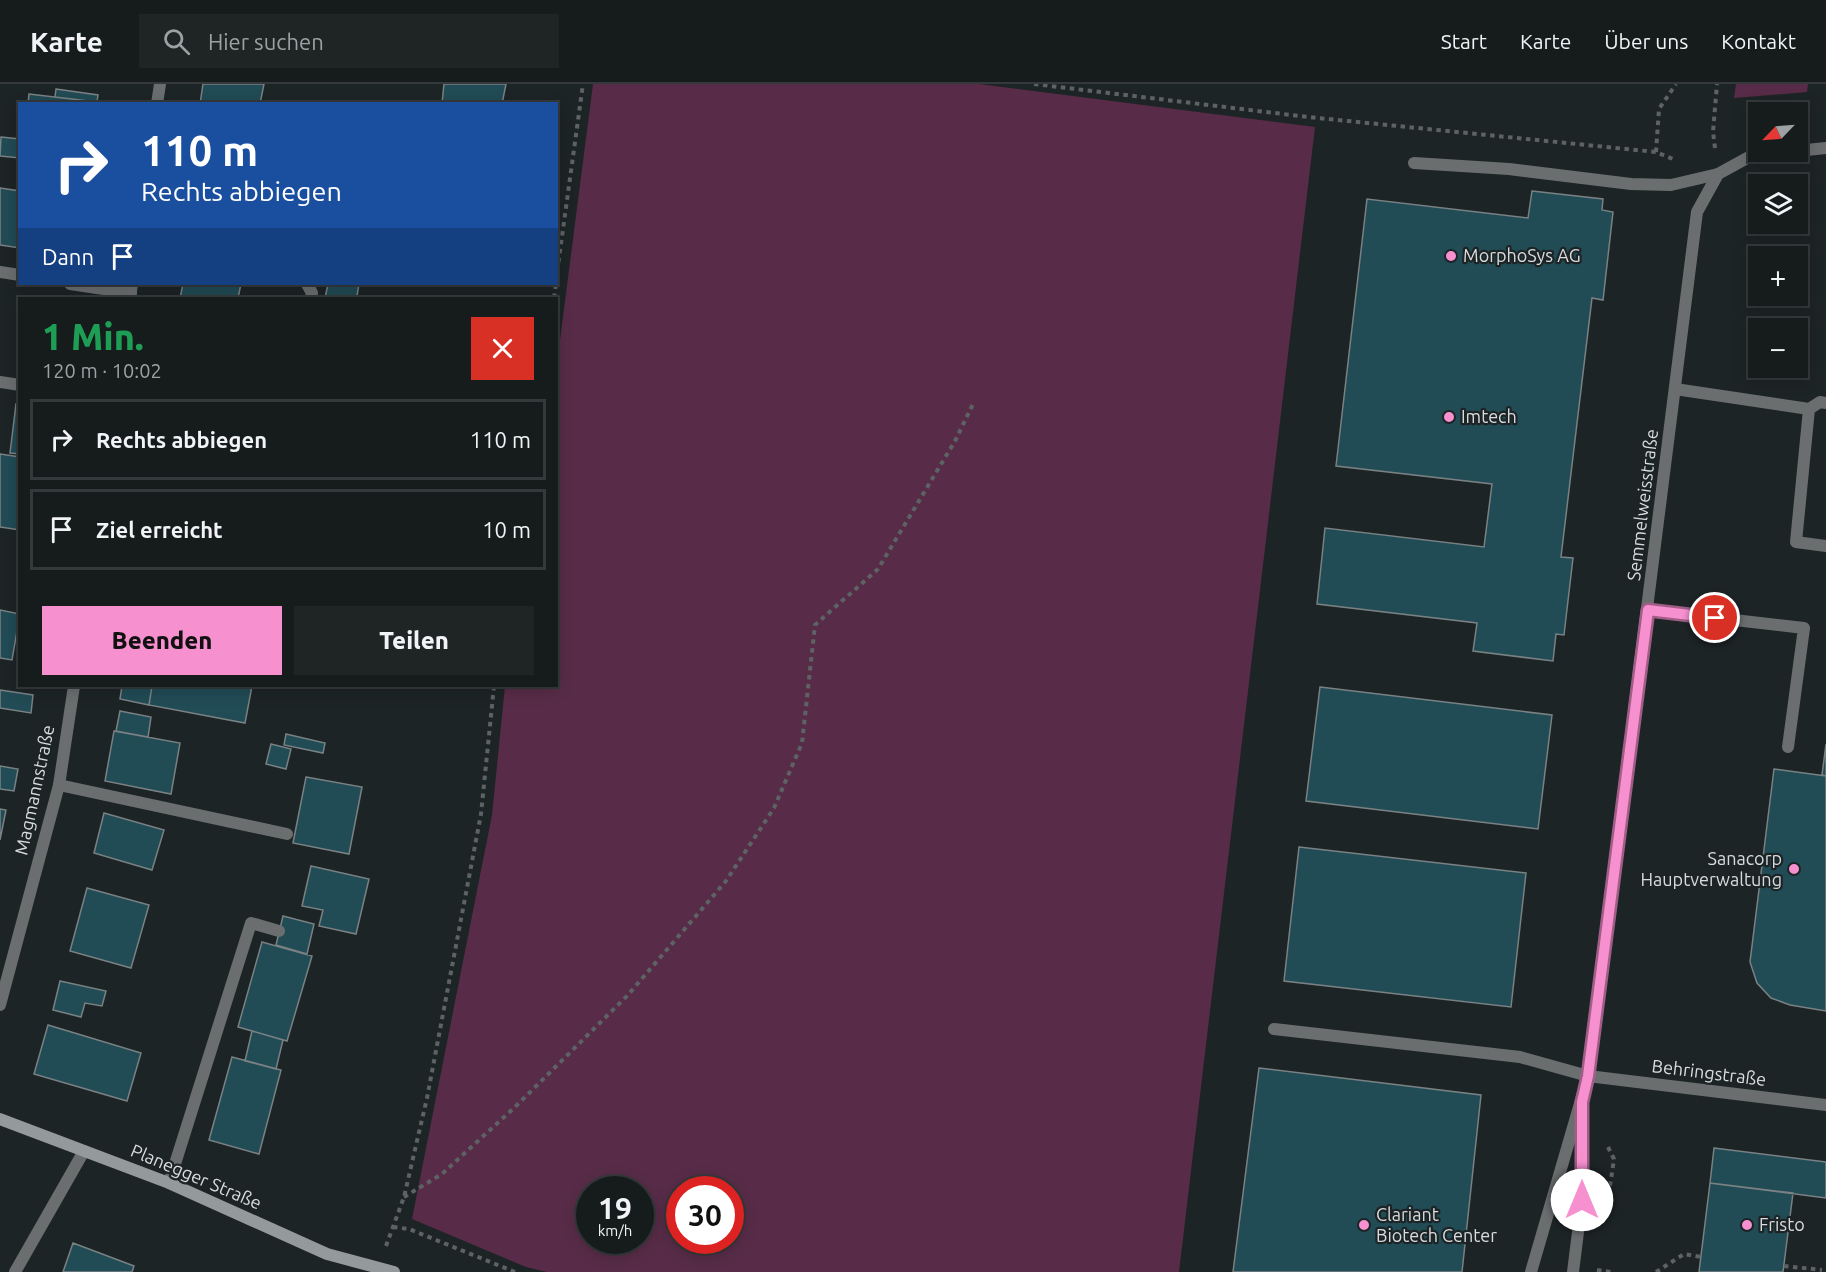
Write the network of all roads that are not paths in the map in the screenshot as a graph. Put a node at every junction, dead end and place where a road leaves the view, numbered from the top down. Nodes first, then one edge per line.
1 (160, 84) edge
2 (157, 102) edge
3 (1826, 148) edge
4 (1808, 150) edge
5 (1748, 158) edge
6 (1414, 163) dead end
7 (1718, 174) junction
8 (0, 272) edge
9 (18, 275) edge
10 (78, 285) edge
11 (131, 292) edge
12 (0, 382) edge
13 (18, 385) edge
14 (1675, 388) junction
15 (1826, 403) edge
16 (1809, 409) junction
17 (1826, 546) edge
18 (1648, 610) junction
19 (74, 687) edge
20 (1788, 747) dead end
21 (59, 785) junction
22 (287, 834) dead end
23 (279, 931) dead end
24 (0, 1005) edge
25 (1274, 1029) dead end
26 (1588, 1076) junction
27 (1582, 1102) junction
28 (1826, 1105) edge
29 (0, 1119) edge
30 (84, 1151) junction
31 (169, 1183) junction
32 (377, 1270) edge
33 (15, 1272) edge
34 (394, 1272) edge
35 (1531, 1272) edge
36 (1573, 1272) edge

1 - 2 street
3 - 4 street
5 - 7 street
6 - 7 street
7 - 14 street, Semmelweisstraße
8 - 9 street
10 - 11 street
12 - 13 street
14 - 16 street
14 - 18 street, Semmelweisstraße
15 - 16 street
16 - 17 street
18 - 20 street
18 - 26 street, Semmelweisstraße
19 - 21 street, Magmannstraße
21 - 22 street
21 - 24 street, Magmannstraße
23 - 31 street
25 - 26 street, Behringstraße
26 - 27 street, Semmelweisstraße
26 - 28 street, Behringstraße
27 - 35 street, Semmelweisstraße
27 - 36 street, Semmelweisstraße
29 - 30 main road, Planegger Straße
30 - 31 main road, Planegger Straße
30 - 33 street
31 - 32 main road, Planegger Straße
32 - 34 main road, Planegger Straße

